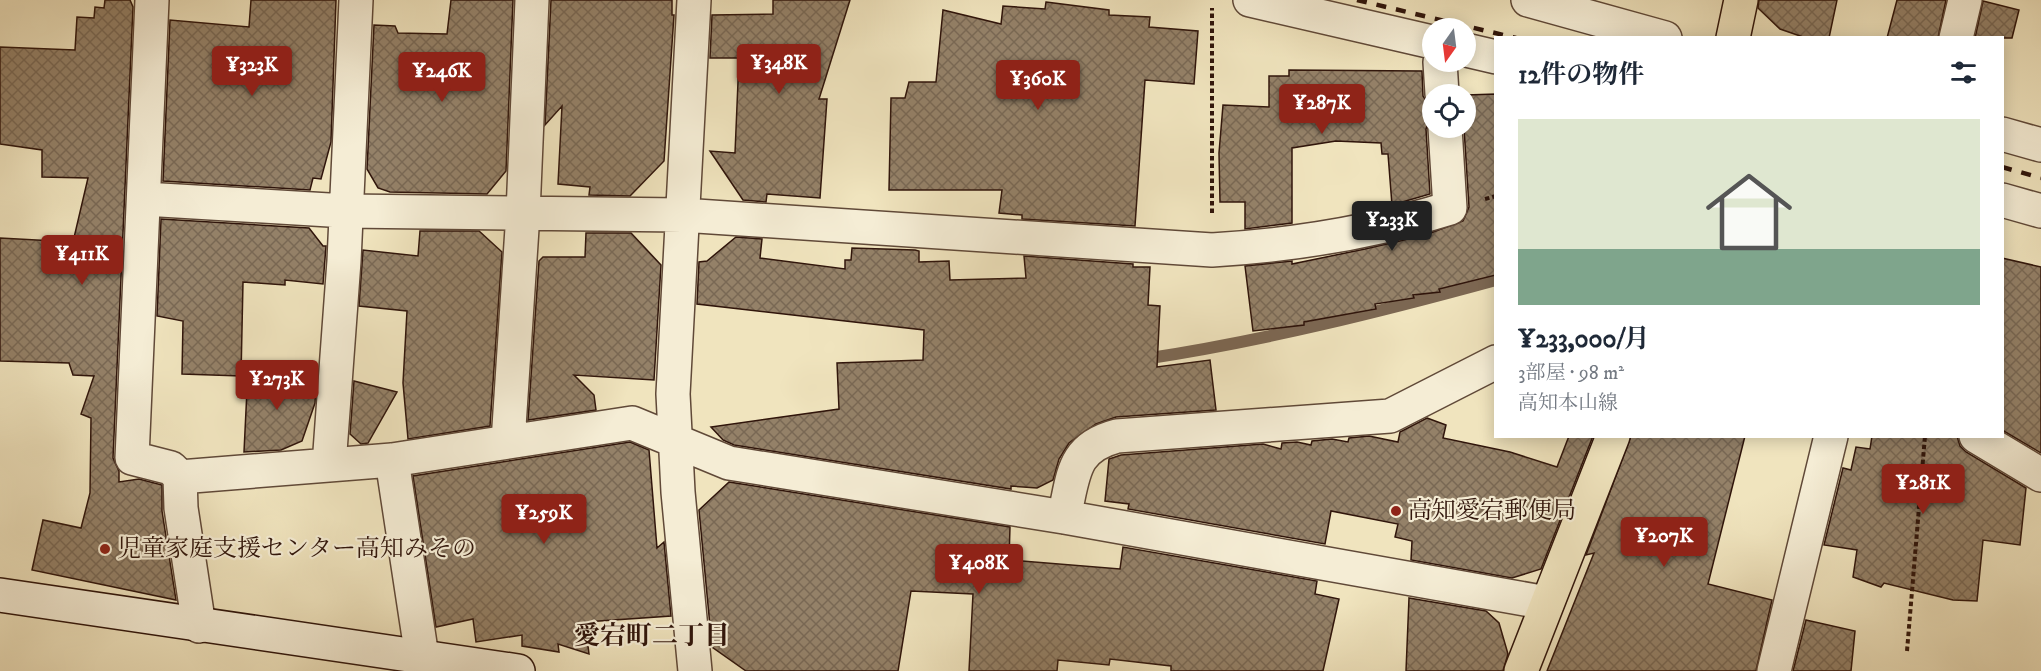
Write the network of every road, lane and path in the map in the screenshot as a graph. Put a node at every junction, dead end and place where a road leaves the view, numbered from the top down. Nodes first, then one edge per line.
1 (152, 0) edge
2 (357, 0) edge
3 (532, 0) edge
4 (694, 0) edge
5 (1250, 0) edge
6 (1528, 0) edge
7 (1741, 0) edge
8 (1965, 0) edge
9 (1212, 8) dead end
10 (1658, 36) edge
11 (1733, 36) edge
12 (1956, 36) edge
13 (1422, 40) edge
14 (1476, 52) edge
15 (1494, 57) edge
16 (2004, 135) edge
17 (1445, 138) edge
18 (2041, 145) edge
19 (144, 199) junction
20 (2004, 201) edge
21 (346, 211) junction
22 (2041, 211) edge
23 (524, 213) junction
24 (682, 215) junction
25 (1212, 250) junction
26 (1494, 363) edge
27 (1612, 438) edge
28 (1831, 438) edge
29 (1925, 438) edge
30 (1979, 438) edge
31 (676, 439) junction
32 (508, 442) junction
33 (392, 460) junction
34 (329, 465) junction
35 (2041, 475) edge
36 (180, 477) junction
37 (1065, 517) junction
38 (0, 595) edge
39 (1547, 603) junction
40 (199, 627) junction
41 (1907, 651) dead end
42 (422, 657) junction
43 (518, 671) edge
44 (695, 671) edge
45 (1521, 671) edge
46 (1774, 671) edge

1 - 19 street
2 - 21 street
3 - 23 street
4 - 24 street
5 - 13 street
6 - 10 street
7 - 11 main road
8 - 12 street
9 - 25 path
14 - 15 street
16 - 18 street
17 - 25 street
19 - 21 street
19 - 36 street
20 - 22 street
21 - 23 street
21 - 34 street
23 - 24 street
23 - 32 street
24 - 25 street
24 - 31 street
26 - 37 street
27 - 39 main road
28 - 46 street
29 - 41 path
30 - 35 street
31 - 32 street
31 - 37 street
31 - 44 street
32 - 33 street
33 - 34 street
33 - 42 street
34 - 36 street
36 - 40 street
37 - 39 street
38 - 40 street
39 - 45 main road
40 - 42 street
42 - 43 street

